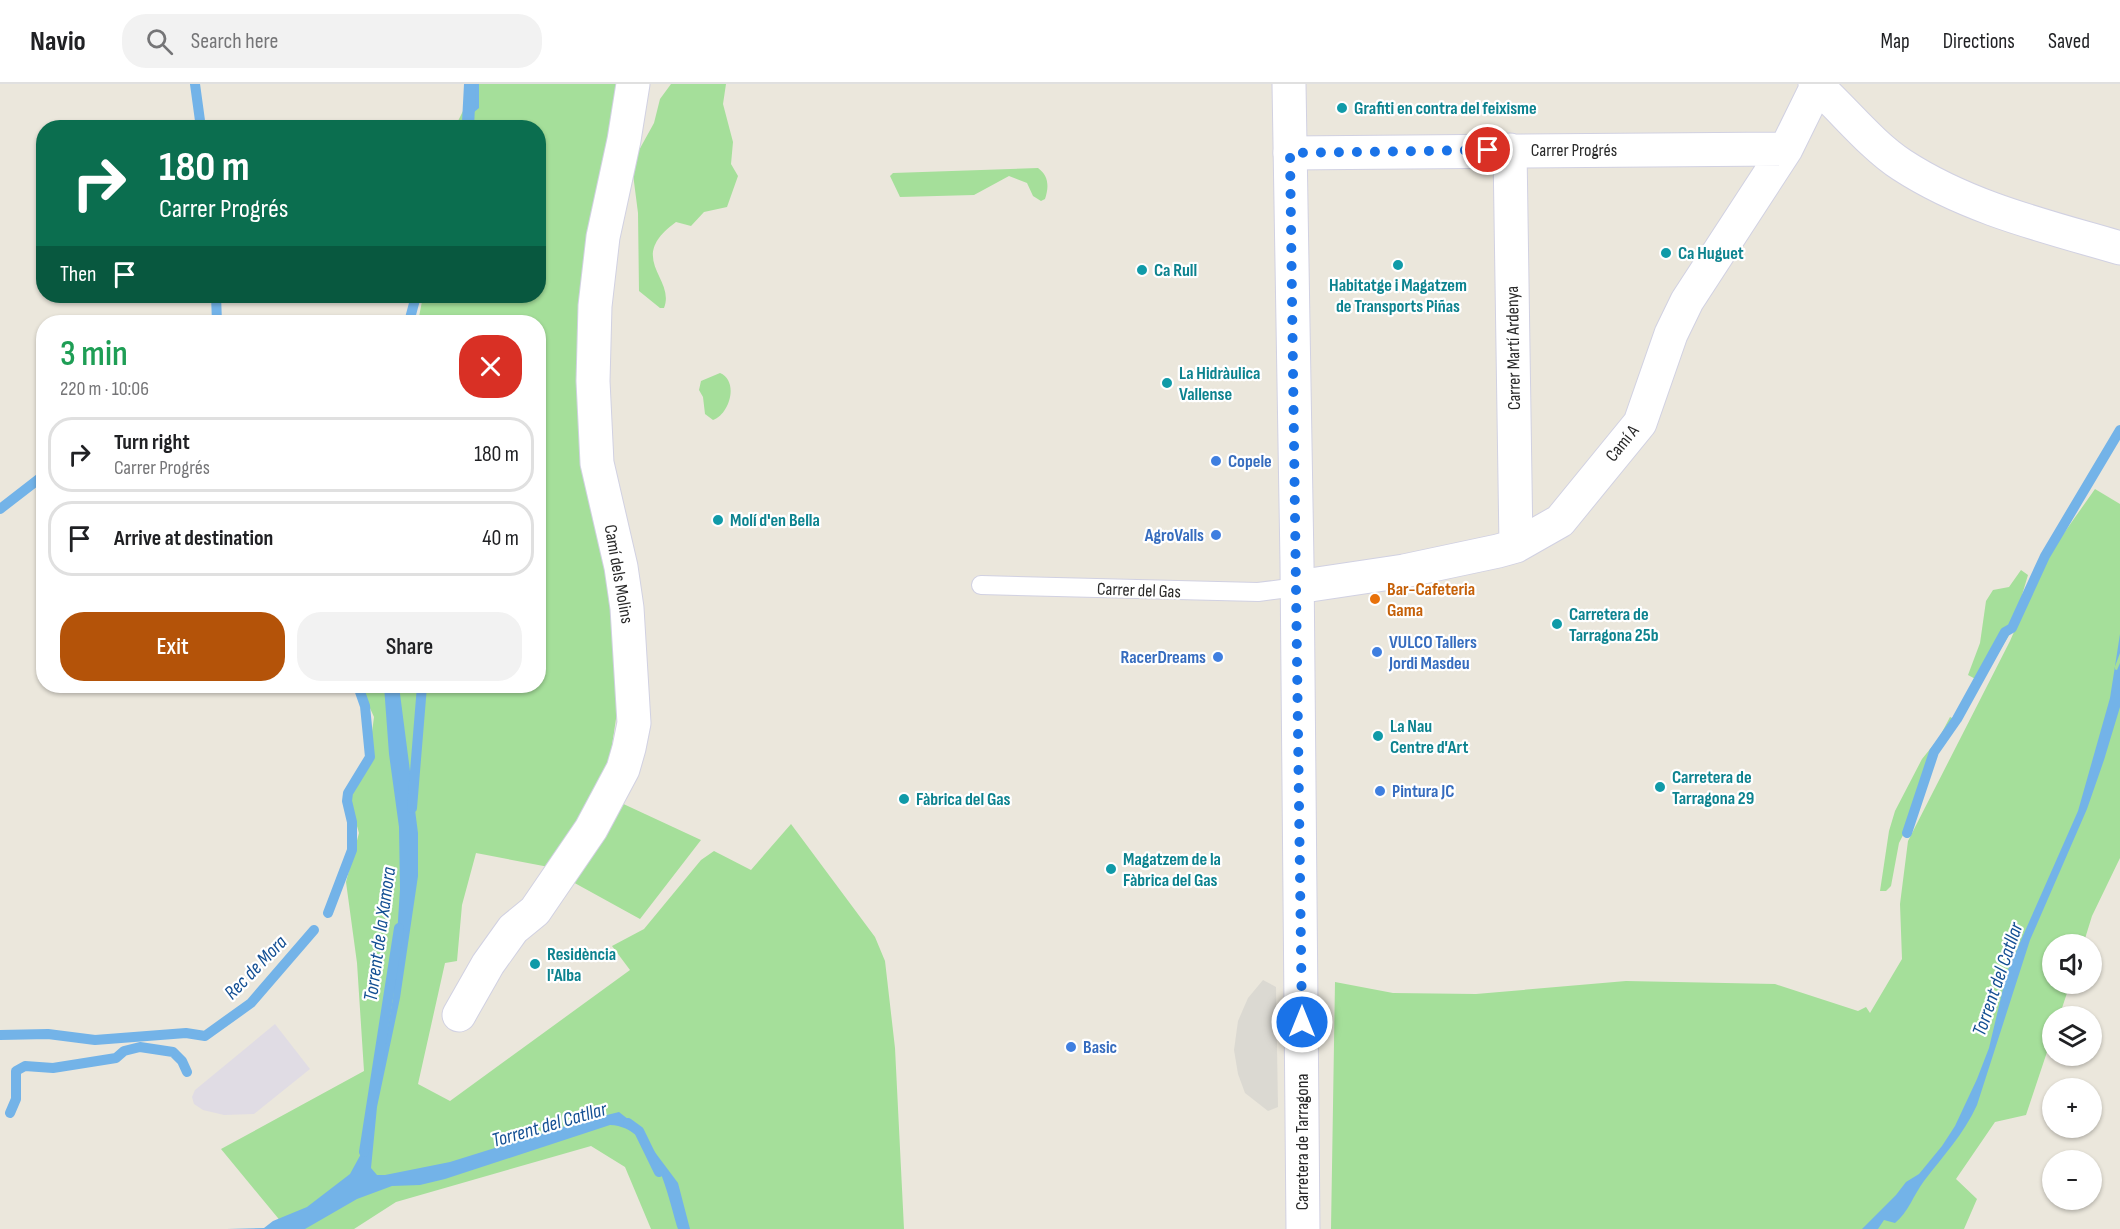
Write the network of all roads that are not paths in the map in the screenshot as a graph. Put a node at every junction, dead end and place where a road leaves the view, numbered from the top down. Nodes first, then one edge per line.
1 (633, 84) edge
2 (1289, 84) edge
3 (1816, 85) edge
4 (1786, 148) junction
5 (1510, 150) junction
6 (1290, 153) junction
7 (2120, 248) edge
8 (1516, 546) junction
9 (981, 585) dead end
10 (1297, 587) junction
11 (459, 1015) dead end
12 (1303, 1229) edge

1 - 11 street, Camí dels Molins
2 - 6 street, Carretera de Tarragona
3 - 4 street, Camí A
3 - 7 street
4 - 5 street, Carrer Progrés
4 - 8 street, Camí A
5 - 6 street, Carrer Progrés
5 - 8 street, Carrer Martí Ardenya
6 - 10 street, Carretera de Tarragona
8 - 10 street, Camí A
9 - 10 lane, Carrer del Gas
10 - 12 street, Carretera de Tarragona

